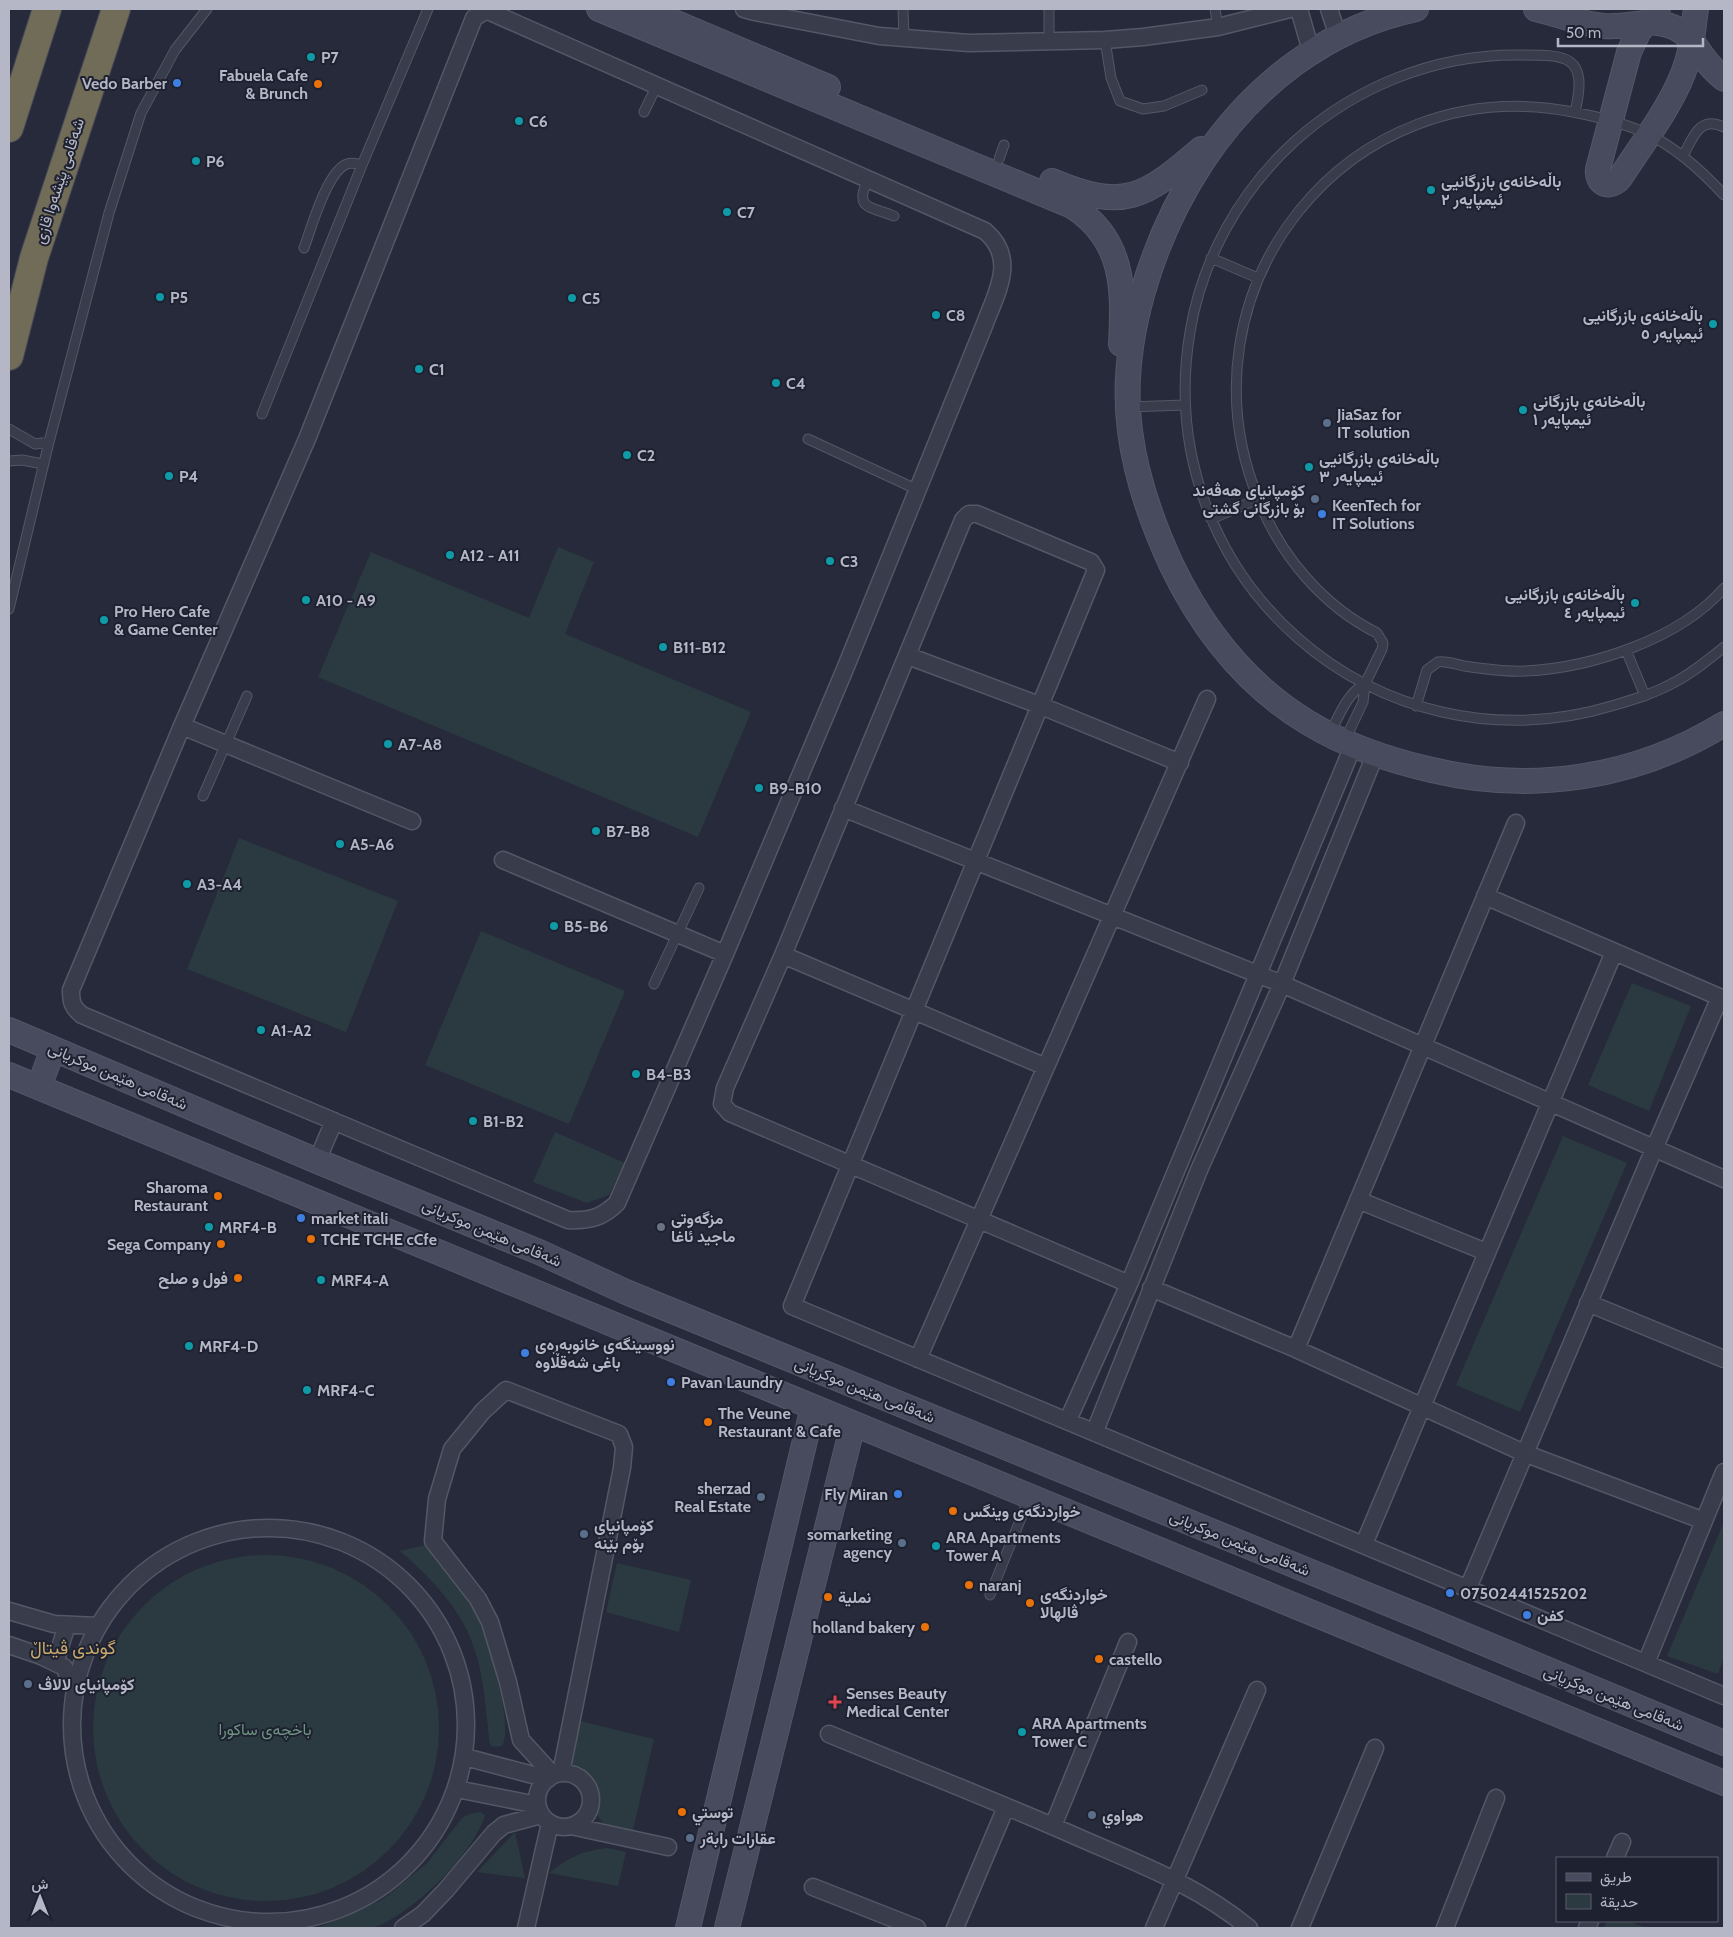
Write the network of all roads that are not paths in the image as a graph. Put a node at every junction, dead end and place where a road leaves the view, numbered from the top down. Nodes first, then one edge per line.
1 (47, 9) edge
2 (116, 9) edge
3 (207, 9) edge
4 (428, 9) edge
5 (599, 9) edge
6 (643, 9) edge
7 (744, 9) edge
8 (903, 9) edge
9 (1049, 9) edge
10 (1215, 9) edge
11 (1290, 9) edge
12 (1299, 9) edge
13 (1329, 9) edge
14 (1416, 9) edge
15 (1536, 9) edge
16 (1696, 9) edge
17 (1652, 15) edge
18 (1218, 27) junction
19 (1338, 36) junction
20 (904, 38) junction
21 (1105, 40) junction
22 (1692, 40) junction
23 (1049, 41) junction
24 (1312, 52) junction
25 (1724, 80) edge
26 (657, 85) junction
27 (1202, 90) dead end
28 (644, 112) dead end
29 (1575, 112) junction
30 (1611, 120) junction
31 (1724, 127) edge
32 (9, 128) edge
33 (1226, 129) junction
34 (1649, 134) junction
35 (1683, 156) junction
36 (362, 165) junction
37 (868, 179) junction
38 (1724, 194) edge
39 (894, 216) dead end
40 (304, 248) dead end
41 (1211, 258) junction
42 (1258, 278) junction
43 (9, 356) edge
44 (1128, 405) junction
45 (1185, 405) junction
46 (262, 414) dead end
47 (9, 430) edge
48 (808, 439) dead end
49 (49, 442) junction
50 (9, 461) edge
51 (43, 464) junction
52 (918, 490) junction
53 (1258, 499) junction
54 (1211, 519) junction
55 (1724, 588) edge
56 (9, 609) edge
57 (1724, 647) edge
58 (1626, 650) junction
59 (908, 656) junction
60 (1366, 684) junction
61 (247, 696) dead end
62 (1645, 696) junction
63 (1207, 699) dead end
64 (1040, 705) junction
65 (1416, 706) junction
66 (1724, 724) edge
67 (182, 726) junction
68 (1342, 741) junction
69 (226, 744) junction
70 (1375, 755) junction
71 (1180, 762) junction
72 (203, 796) dead end
73 (1331, 801) junction
74 (843, 808) junction
75 (1352, 811) junction
76 (412, 820) dead end
77 (1516, 823) dead end
78 (503, 860) dead end
79 (975, 861) junction
80 (699, 888) dead end
81 (1485, 896) junction
82 (1112, 916) junction
83 (677, 934) junction
84 (1614, 952) junction
85 (725, 954) junction
86 (783, 955) junction
87 (1259, 975) junction
88 (654, 984) dead end
89 (1282, 984) junction
90 (1722, 998) edge
91 (913, 1010) junction
92 (9, 1030) edge
93 (1422, 1046) junction
94 (53, 1049) junction
95 (1046, 1067) junction
96 (9, 1075) edge
97 (39, 1087) junction
98 (1549, 1102) junction
99 (334, 1122) junction
100 (1654, 1149) junction
101 (317, 1160) junction
102 (849, 1164) junction
103 (1724, 1179) edge
104 (1358, 1200) junction
105 (979, 1220) junction
106 (1486, 1252) junction
107 (590, 1275) junction
108 (1129, 1284) junction
109 (1152, 1288) junction
110 (1588, 1304) junction
111 (574, 1307) junction
112 (1296, 1349) junction
113 (918, 1359) junction
114 (1724, 1360) edge
115 (1421, 1406) junction
116 (813, 1407) junction
117 (1068, 1420) junction
118 (853, 1424) junction
119 (1095, 1431) junction
120 (1524, 1454) junction
121 (1724, 1472) edge
122 (1030, 1496) junction
123 (1704, 1521) junction
124 (1364, 1544) junction
125 (1468, 1588) junction
126 (990, 1595) dead end
127 (9, 1611) edge
128 (66, 1625) junction
129 (98, 1626) junction
130 (1128, 1642) dead end
131 (9, 1645) edge
132 (1500, 1650) junction
133 (55, 1663) junction
134 (1646, 1663) junction
135 (1488, 1684) junction
136 (74, 1689) junction
137 (1257, 1690) dead end
138 (1724, 1696) edge
139 (829, 1734) dead end
140 (1724, 1743) edge
141 (1375, 1748) dead end
142 (465, 1757) junction
143 (554, 1776) junction
144 (1724, 1783) edge
145 (457, 1789) junction
146 (1496, 1798) dead end
147 (1006, 1807) junction
148 (543, 1814) junction
149 (571, 1826) junction
150 (1053, 1826) junction
151 (1622, 1842) dead end
152 (668, 1847) dead end
153 (1616, 1857) edge
154 (1174, 1879) junction
155 (813, 1887) dead end
156 (403, 1928) edge
157 (526, 1928) edge
158 (688, 1928) edge
159 (727, 1928) edge
160 (917, 1928) edge
161 (955, 1928) edge
162 (1154, 1928) edge
163 (1249, 1928) edge
164 (1300, 1928) edge
165 (1445, 1928) edge

1 - 32 highway
2 - 43 highway, شەقامی پێشەوا قازی
3 - 49 lane
4 - 36 lane
5 - 44 street
6 - 33 street
7 - 20 street
8 - 20 lane
9 - 23 lane
10 - 18 lane
11 - 18 street
12 - 24 street
13 - 19 street
14 - 19 street
15 - 17 street
16 - 22 street
17 - 22 street
17 - 30 street
18 - 21 street
19 - 24 street
20 - 23 street
21 - 23 street
21 - 27 lane
22 - 25 street
22 - 34 street
24 - 33 street
26 - 28 lane
26 - 37 street
26 - 67 street
29 - 30 lane
29 - 41 lane
29 - 42 lane
30 - 34 lane
30 - 34 street
31 - 35 lane
33 - 44 street
34 - 35 lane
35 - 38 lane
36 - 40 lane
36 - 46 lane
37 - 39 lane
37 - 52 street
41 - 42 lane
41 - 45 lane
42 - 53 lane
44 - 45 lane
44 - 68 street
45 - 54 lane
47 - 49 lane
48 - 52 lane
49 - 51 lane
50 - 51 lane
51 - 56 lane
52 - 85 street
53 - 54 lane
53 - 60 lane
54 - 60 lane
55 - 58 lane
57 - 62 lane
58 - 62 lane
58 - 65 lane
59 - 64 street
59 - 64 street
59 - 74 street
60 - 65 lane
60 - 68 lane
60 - 68 lane
61 - 69 lane
62 - 65 lane
63 - 71 street
64 - 71 street
64 - 79 street
66 - 70 street
67 - 69 street
67 - 99 street
68 - 70 street
68 - 73 street
69 - 72 lane
69 - 76 street
70 - 75 street
71 - 82 street
73 - 75 street
73 - 87 street
74 - 79 street
74 - 86 street
75 - 89 street
77 - 81 street
78 - 83 street
79 - 82 street
79 - 91 street
80 - 83 lane
81 - 84 street
81 - 93 street
82 - 87 street
82 - 95 street
83 - 85 street
83 - 88 lane
84 - 90 street
84 - 98 street
85 - 99 street
86 - 91 street
86 - 102 street
87 - 89 street
87 - 108 street
89 - 93 street
89 - 109 street
90 - 100 street
91 - 95 street
91 - 102 street
92 - 94 street, شەقامی هێمن موکریانی
93 - 98 street
93 - 104 street
94 - 97 street
94 - 101 street, شەقامی هێمن موکریانی
95 - 105 street
96 - 97 street
97 - 111 street
98 - 100 street
98 - 106 street
99 - 101 street
100 - 103 street
100 - 110 street
101 - 107 street, شەقامی هێمن موکریانی
102 - 105 street
102 - 113 street
104 - 106 street
104 - 112 street
105 - 108 street
105 - 113 street
106 - 115 street
107 - 111 street
107 - 132 street, شەقامی هێمن موکریانی
108 - 117 street
109 - 112 street
109 - 119 street
110 - 114 street
110 - 120 street
111 - 116 street
112 - 115 street
113 - 117 street
115 - 120 street
115 - 124 street
116 - 118 street
116 - 158 street
117 - 119 street
118 - 122 street
118 - 159 street
119 - 124 street
120 - 123 street
120 - 125 street
121 - 123 street
122 - 126 lane
122 - 135 street
123 - 134 street
124 - 125 street
125 - 134 street
127 - 128 street
128 - 129 street
128 - 133 street
129 - 136 street
129 - 142 street
130 - 150 street
131 - 133 street
132 - 135 street
132 - 140 street, شەقامی هێمن موکریانی
133 - 136 street
134 - 138 street
135 - 144 street
136 - 145 street
137 - 154 street
139 - 147 street
141 - 164 street
142 - 143 street
142 - 145 street
143 - 143 street
143 - 148 street
143 - 149 street
145 - 148 street
146 - 165 street
147 - 150 street
147 - 161 street
148 - 149 street
148 - 156 street
148 - 157 street
149 - 152 street
150 - 154 street
151 - 153 street
154 - 162 street
154 - 163 street
155 - 160 street

